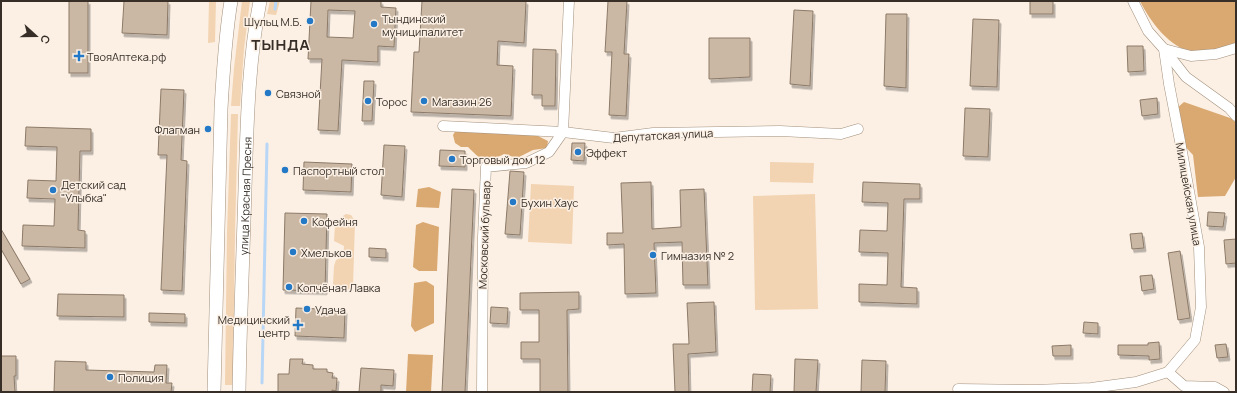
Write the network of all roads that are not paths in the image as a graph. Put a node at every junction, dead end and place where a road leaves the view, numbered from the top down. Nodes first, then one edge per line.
1 (231, 1) edge
2 (260, 1) edge
3 (569, 1) edge
4 (1133, 1) edge
5 (1236, 48) edge
6 (1164, 49) junction
7 (1236, 116) edge
8 (443, 126) dead end
9 (858, 129) dead end
10 (563, 132) junction
11 (1168, 372) junction
12 (958, 389) dead end
13 (1032, 391) edge
14 (214, 392) edge
15 (240, 392) edge
16 (482, 392) edge
17 (1224, 392) edge

1 - 14 street
2 - 15 street, улица Красная Пресня
3 - 10 street
4 - 6 street
5 - 6 street
6 - 7 street
6 - 11 street, Милицейская улица
8 - 10 street, Депутатская улица
9 - 10 street, Депутатская улица
10 - 16 street, Московский бульвар
11 - 13 street
11 - 17 street
12 - 13 street

